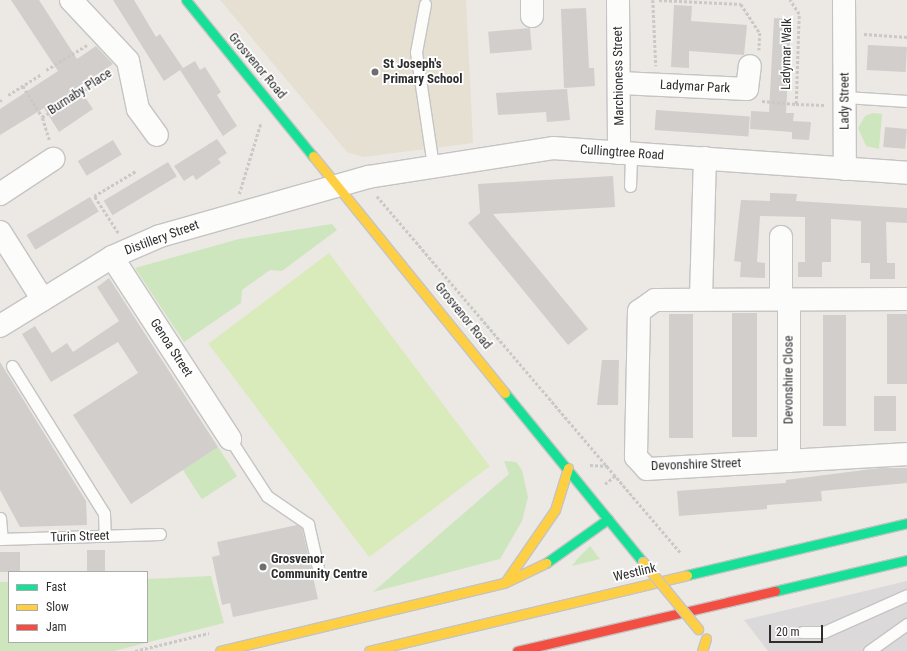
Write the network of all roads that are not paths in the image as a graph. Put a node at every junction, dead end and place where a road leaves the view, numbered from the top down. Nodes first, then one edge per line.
1 (71, 0) edge
2 (186, 0) edge
3 (618, 0) edge
4 (844, 0) edge
5 (425, 4) dead end
6 (750, 66) road end
7 (620, 83) junction
8 (907, 101) edge
9 (845, 102) junction
10 (157, 135) dead end
11 (625, 153) junction
12 (705, 158) junction
13 (53, 160) road end
14 (433, 166) junction
15 (845, 169) junction
16 (907, 173) edge
17 (339, 186) junction
18 (630, 186) dead end
19 (0, 194) edge
20 (0, 232) edge
21 (781, 237) dead end
22 (120, 253) junction
23 (701, 298) junction
24 (907, 299) edge
25 (43, 300) junction
26 (785, 300) junction
27 (0, 326) edge
28 (12, 366) dead end
29 (230, 439) joint
30 (907, 454) edge
31 (789, 461) junction
32 (568, 468) junction
33 (0, 518) edge
34 (608, 519) junction
35 (907, 523) edge
36 (160, 534) dead end
37 (105, 536) junction
38 (1, 539) edge
39 (907, 560) edge
40 (318, 568) dead end
41 (504, 583) junction
42 (907, 595) edge
43 (907, 624) edge
44 (802, 632) dead end
45 (706, 639) junction
46 (220, 651) edge
47 (369, 651) edge
48 (517, 651) edge
49 (702, 651) edge
50 (717, 651) edge
51 (869, 651) edge

1 - 10 street
2 - 17 main road, Grosvenor Road
3 - 7 street, Marchioness Street
4 - 9 street, Lady Street
5 - 14 lane
6 - 7 street, Ladymar Park
7 - 11 street, Marchioness Street
8 - 9 lane
9 - 15 street, Lady Street
11 - 12 street, Cullingtree Road
11 - 14 street, Cullingtree Road
11 - 18 lane
12 - 15 street, Cullingtree Road
12 - 23 street
13 - 19 street
14 - 17 street, Cullingtree Road
15 - 16 street, Cullingtree Road
17 - 22 street, Distillery Street
17 - 32 main road, Grosvenor Road
20 - 25 street
21 - 26 street, Devonshire Close
22 - 25 street, Distillery Street
22 - 29 street, Genoa Street
23 - 26 street
23 - 31 street, Devonshire Street
24 - 26 street
25 - 27 street, Distillery Street
26 - 31 street, Devonshire Close
28 - 37 lane
29 - 40 lane
30 - 31 street, Devonshire Street
32 - 34 main road, Grosvenor Road
32 - 41 main road
33 - 38 lane
34 - 41 main road
34 - 45 main road, Grosvenor Road, bridge
35 - 47 main road, Westlink
36 - 37 lane, Turin Street
37 - 38 lane, Turin Street
39 - 48 main road
41 - 46 main road
42 - 44 lane
43 - 51 lane
45 - 49 main road
45 - 50 main road, Grosvenor Road

